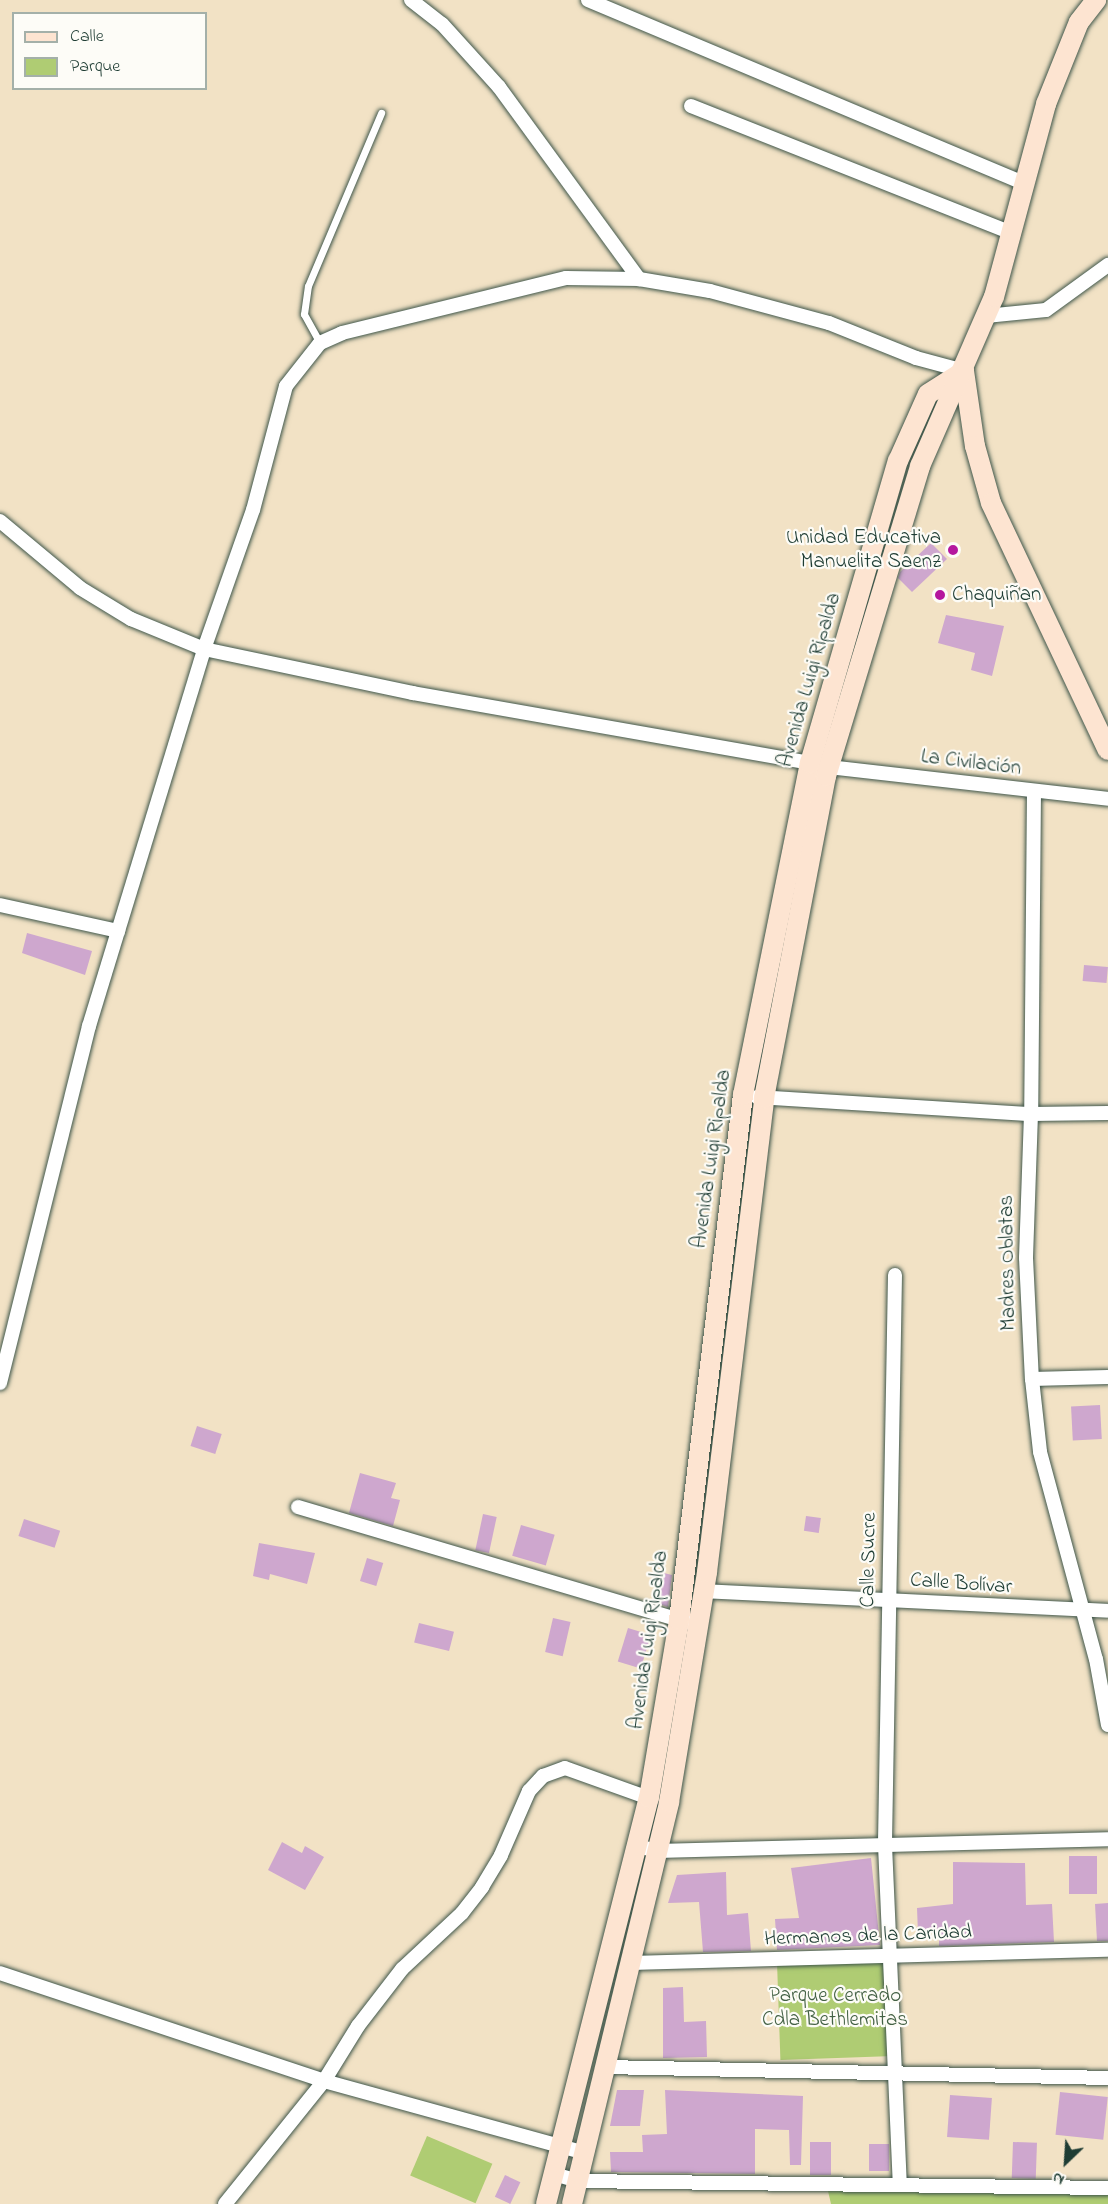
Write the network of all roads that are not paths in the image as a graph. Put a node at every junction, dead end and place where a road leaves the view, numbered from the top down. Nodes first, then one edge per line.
1 (411, 0) edge
2 (588, 0) edge
3 (1096, 0) edge
4 (691, 106) dead end
5 (381, 113) dead end
6 (1024, 183) junction
7 (1012, 233) junction
8 (1108, 265) edge
9 (639, 279) junction
10 (986, 316) junction
11 (320, 343) junction
12 (964, 371) junction
13 (0, 521) edge
14 (204, 649) junction
15 (1108, 750) edge
16 (810, 763) junction
17 (829, 767) junction
18 (1034, 791) junction
19 (1108, 799) edge
20 (0, 905) edge
21 (118, 931) junction
22 (743, 1095) junction
23 (764, 1098) junction
24 (1108, 1113) edge
25 (1031, 1114) junction
26 (895, 1275) dead end
27 (1108, 1377) edge
28 (1032, 1379) junction
29 (0, 1383) edge
30 (298, 1507) dead end
31 (703, 1591) junction
32 (890, 1600) junction
33 (1083, 1611) junction
34 (1108, 1611) edge
35 (689, 1622) junction
36 (1108, 1725) edge
37 (649, 1798) junction
38 (1108, 1839) edge
39 (885, 1845) junction
40 (647, 1848) junction
41 (1108, 1950) edge
42 (890, 1956) junction
43 (629, 1963) junction
44 (0, 1973) edge
45 (605, 2067) junction
46 (895, 2073) junction
47 (1108, 2078) edge
48 (324, 2080) junction
49 (561, 2148) junction
50 (585, 2154) junction
51 (554, 2174) junction
52 (579, 2181) junction
53 (900, 2185) junction
54 (1108, 2188) edge
55 (225, 2204) edge
56 (546, 2204) edge
57 (572, 2204) edge

1 - 9 street
2 - 6 street
3 - 6 street
4 - 7 street
5 - 11 lane
6 - 7 street
7 - 10 street
8 - 10 street
9 - 11 street
9 - 12 street
10 - 12 street
11 - 14 street
12 - 15 street
12 - 16 street, Avenida Luigi Ripalda
12 - 17 street, Avenida Luigi Ripalda
13 - 14 street
14 - 16 street
14 - 21 street
16 - 22 street, Avenida Luigi Ripalda
17 - 18 street, La Civilación
17 - 23 street, Avenida Luigi Ripalda
18 - 19 street, La Civilación
18 - 25 street, Madres Oblatas
20 - 21 street
21 - 29 street
22 - 23 street
22 - 35 street, Avenida Luigi Ripalda
23 - 25 street
23 - 31 street, Avenida Luigi Ripalda
24 - 25 street
25 - 28 street, Madres Oblatas
26 - 32 street, Calle Sucre
27 - 28 street
28 - 33 street, Madres Oblatas
30 - 35 street
31 - 32 street, Calle Bolívar
31 - 35 street, Avenida Luigi Ripalda
32 - 33 street, Calle Bolívar
32 - 39 street, Calle Sucre
33 - 34 street, Calle Bolívar
33 - 36 street, Madres Oblatas
35 - 37 street, Avenida Luigi Ripalda
35 - 40 street, Avenida Luigi Ripalda
37 - 40 street, Avenida Luigi Ripalda
37 - 48 street
38 - 39 street
39 - 40 street
39 - 42 street, Calle Sucre
40 - 43 street, Avenida Luigi Ripalda
40 - 49 street, Avenida Luigi Ripalda
41 - 42 street, Hermanos de la Caridad
42 - 43 street, Hermanos de la Caridad
42 - 46 street, Calle Sucre
43 - 45 street, Avenida Luigi Ripalda
44 - 48 street
45 - 46 street
45 - 50 street, Avenida Luigi Ripalda
46 - 47 street
46 - 53 street, Calle Sucre
48 - 49 street
48 - 55 street
49 - 50 street
49 - 51 street, Avenida Luigi Ripalda
50 - 52 street, Avenida Luigi Ripalda
51 - 52 street
51 - 56 street, Avenida Luigi Ripalda
52 - 53 street
52 - 57 street, Avenida Luigi Ripalda
53 - 54 street

